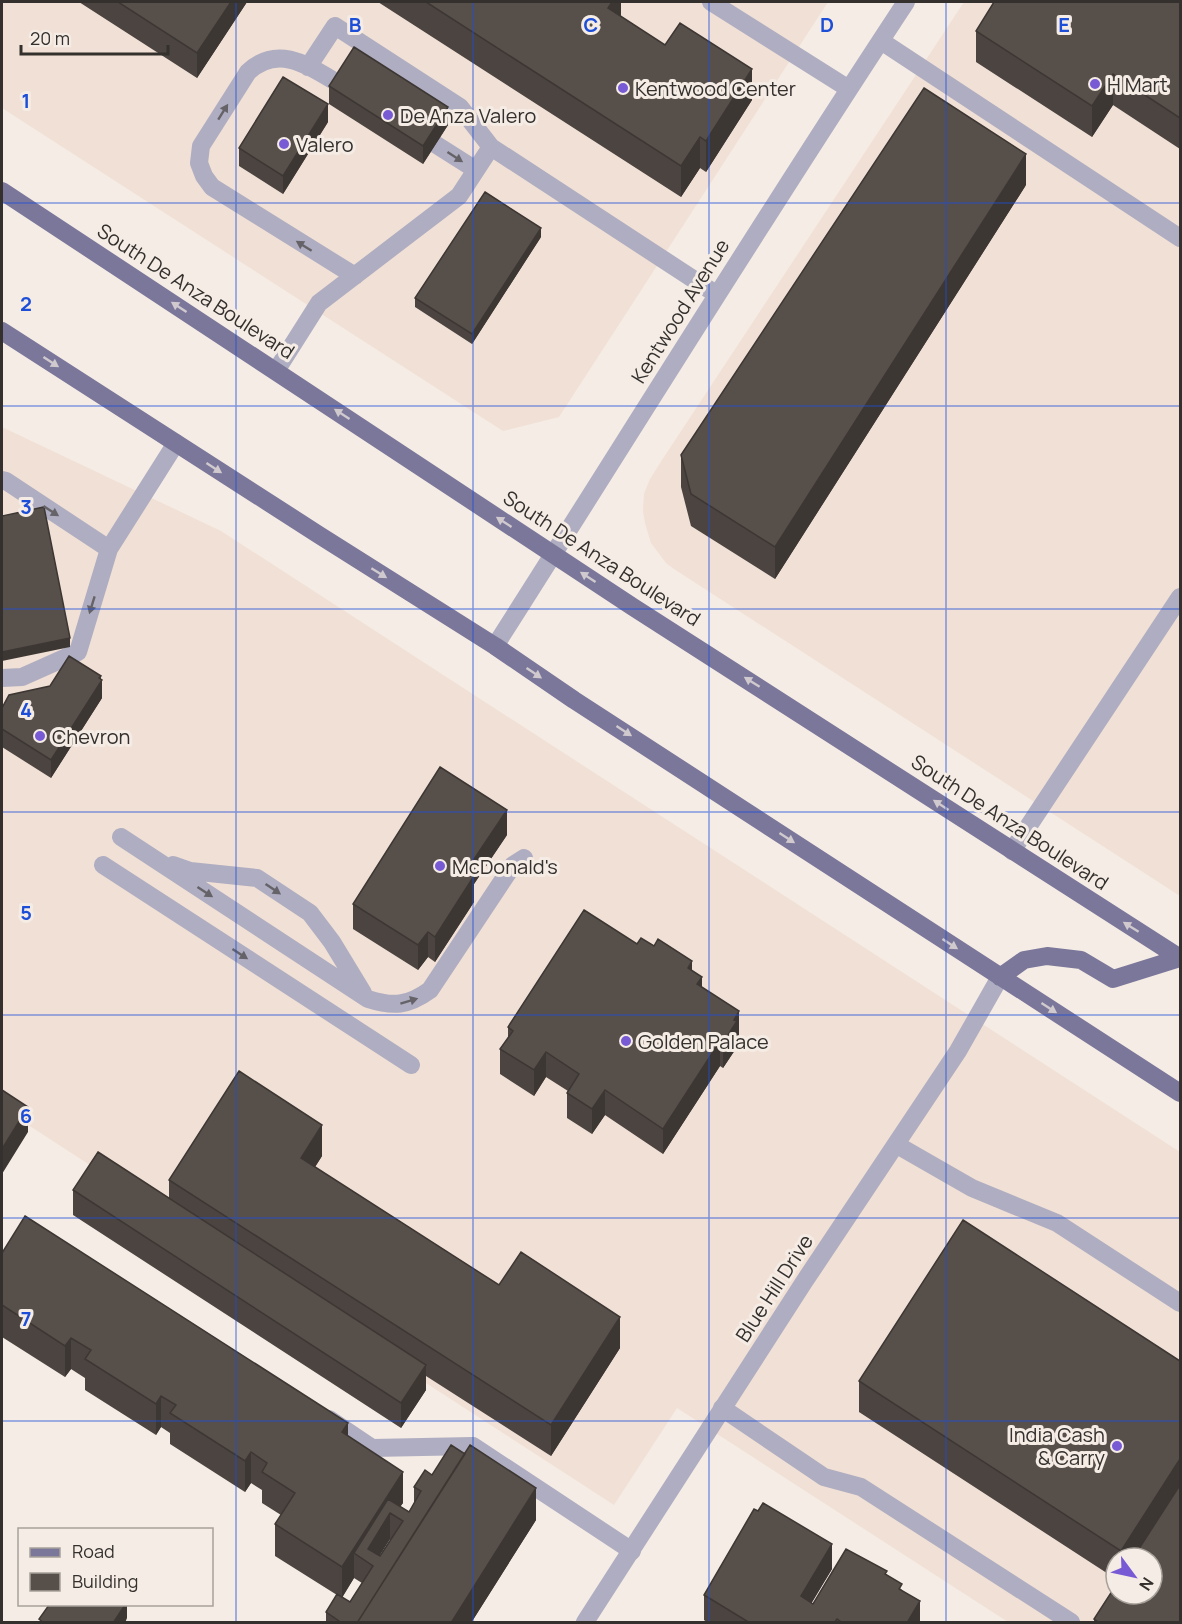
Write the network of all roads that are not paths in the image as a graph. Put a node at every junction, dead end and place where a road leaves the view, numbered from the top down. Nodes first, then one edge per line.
1 (711, 2) edge
2 (906, 2) edge
3 (881, 41) junction
4 (308, 67) junction
5 (341, 85) edge
6 (849, 89) junction
7 (435, 144) edge
8 (491, 147) junction
9 (476, 171) junction
10 (2, 190) edge
11 (1180, 238) edge
12 (355, 276) junction
13 (716, 294) junction
14 (2, 331) edge
15 (276, 371) junction
16 (176, 443) junction
17 (2, 480) edge
18 (109, 549) junction
19 (553, 554) junction
20 (1180, 597) edge
21 (495, 646) junction
22 (2, 678) edge
23 (121, 837) dead end
24 (1012, 851) junction
25 (524, 858) dead end
26 (157, 860) junction
27 (103, 865) dead end
28 (1180, 958) edge
29 (1000, 977) junction
30 (368, 999) junction
31 (411, 1065) dead end
32 (1180, 1092) edge
33 (897, 1145) junction
34 (1180, 1303) edge
35 (722, 1408) junction
36 (313, 1409) edge
37 (632, 1551) junction
38 (585, 1623) edge
39 (1071, 1623) edge

1 - 6 street
2 - 3 street, Kentwood Avenue
3 - 6 street, Kentwood Avenue
3 - 11 street
4 - 5 street
4 - 8 street
12 -> 4 street
6 - 13 street, Kentwood Avenue
7 -> 9 street
8 - 9 street
8 - 13 street
9 - 12 street
15 -> 10 main road, South De Anza Boulevard
12 - 15 street
13 - 19 street, Kentwood Avenue
14 -> 16 main road
19 -> 15 main road, South De Anza Boulevard
16 - 18 street
16 -> 21 main road
17 -> 18 street
18 -> 22 street
19 - 21 street, Kentwood Avenue
24 -> 19 main road, South De Anza Boulevard
20 - 24 street
21 -> 29 main road
23 - 26 street
28 -> 24 main road, South De Anza Boulevard
30 -> 25 street
26 -> 30 street
26 -> 30 street
27 -> 31 street
28 - 29 main road
29 -> 32 main road
29 - 33 street, Blue Hill Drive
33 - 34 street
33 - 35 street, Blue Hill Drive
35 - 37 street, Blue Hill Drive
35 - 39 street
36 - 37 street
37 - 38 street, Blue Hill Drive

